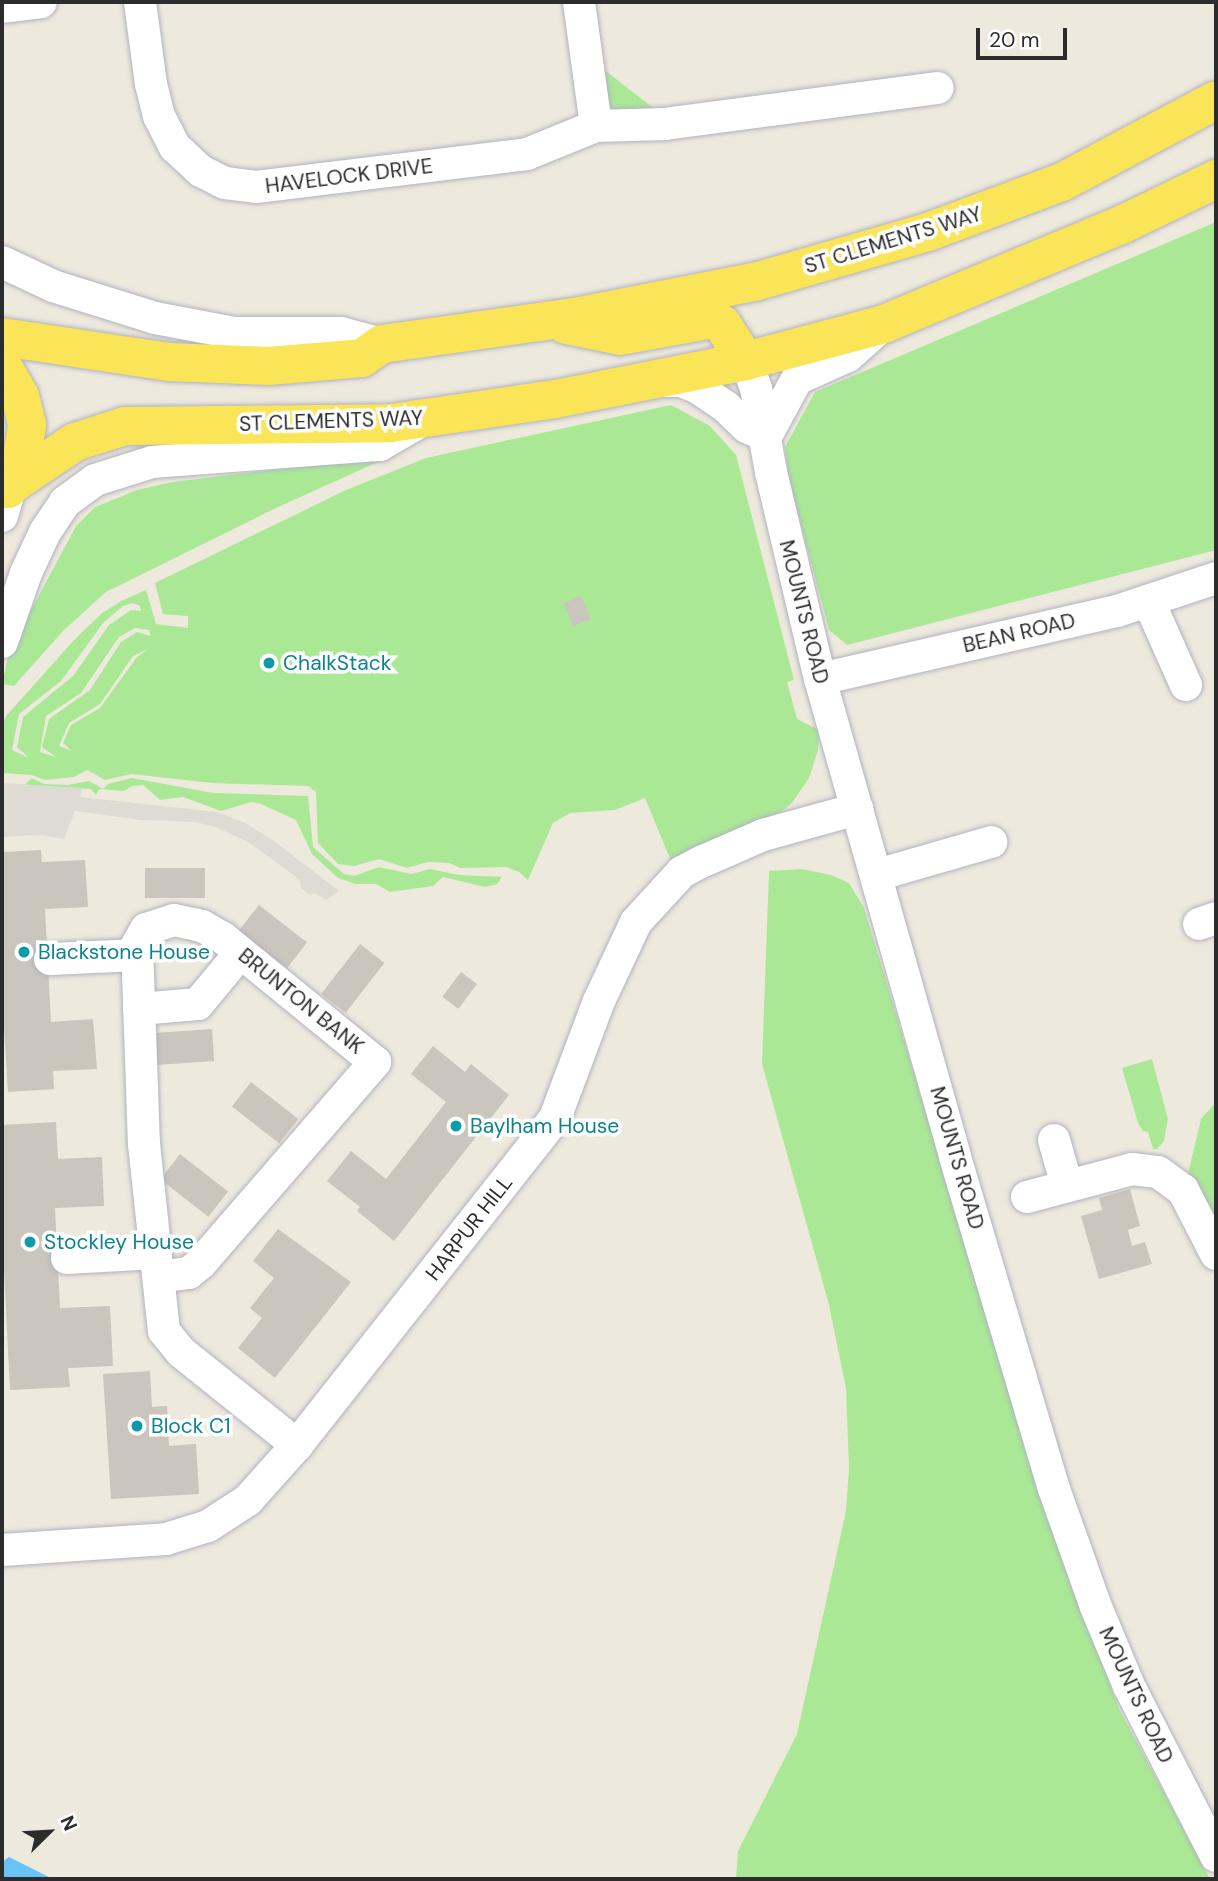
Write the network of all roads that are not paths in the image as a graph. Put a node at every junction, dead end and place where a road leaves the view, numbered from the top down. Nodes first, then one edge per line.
1 (41, 2) edge
2 (140, 2) edge
3 (579, 2) edge
4 (2, 7) edge
5 (938, 88) dead end
6 (1216, 100) edge
7 (596, 126) junction
8 (1216, 179) edge
9 (2, 262) edge
10 (550, 321) junction
11 (884, 324) junction
12 (2, 337) edge
13 (382, 344) junction
14 (746, 361) junction
15 (2, 365) edge
16 (650, 380) junction
17 (427, 417) junction
18 (766, 436) junction
19 (5, 499) edge
20 (1216, 578) edge
21 (1149, 602) junction
22 (2, 642) edge
23 (820, 679) junction
24 (1186, 685) dead end
25 (857, 808) junction
26 (991, 842) dead end
27 (877, 874) junction
28 (241, 952) junction
29 (137, 955) junction
30 (50, 959) dead end
31 (139, 1009) junction
32 (1054, 1140) dead end
33 (1067, 1186) junction
34 (1027, 1196) dead end
35 (1216, 1255) edge
36 (67, 1258) dead end
37 (158, 1265) junction
38 (297, 1445) junction
39 (2, 1549) edge
40 (1216, 1856) edge

1 - 4 street
2 - 7 street, HAVELOCK DRIVE
3 - 7 street
5 - 7 street
6 - 10 main road, ST CLEMENTS WAY
8 - 11 main road, ST CLEMENTS WAY
9 - 13 street
10 - 13 main road, ST CLEMENTS WAY
10 - 14 main road, ST CLEMENTS WAY
11 - 14 main road, ST CLEMENTS WAY
11 - 18 street
12 - 13 main road, ST CLEMENTS WAY
14 - 16 main road, ST CLEMENTS WAY
14 - 18 street, MOUNTS ROAD
15 - 19 main road
16 - 17 main road, ST CLEMENTS WAY
16 - 18 street
17 - 19 main road, ST CLEMENTS WAY
17 - 22 street
18 - 23 street, MOUNTS ROAD
20 - 21 street, BEAN ROAD
21 - 23 street, BEAN ROAD
21 - 24 street
23 - 25 street, MOUNTS ROAD
25 - 27 street, MOUNTS ROAD
25 - 38 street, HARPUR HILL
26 - 27 street
27 - 40 street, MOUNTS ROAD
28 - 29 street, BRUNTON BANK
28 - 31 street
28 - 37 street, BRUNTON BANK
29 - 30 street
29 - 31 street, BRUNTON BANK
31 - 37 street, BRUNTON BANK
32 - 33 street
33 - 34 street
33 - 35 street
36 - 37 street
37 - 38 street, BRUNTON BANK
38 - 39 street, HARPUR HILL

